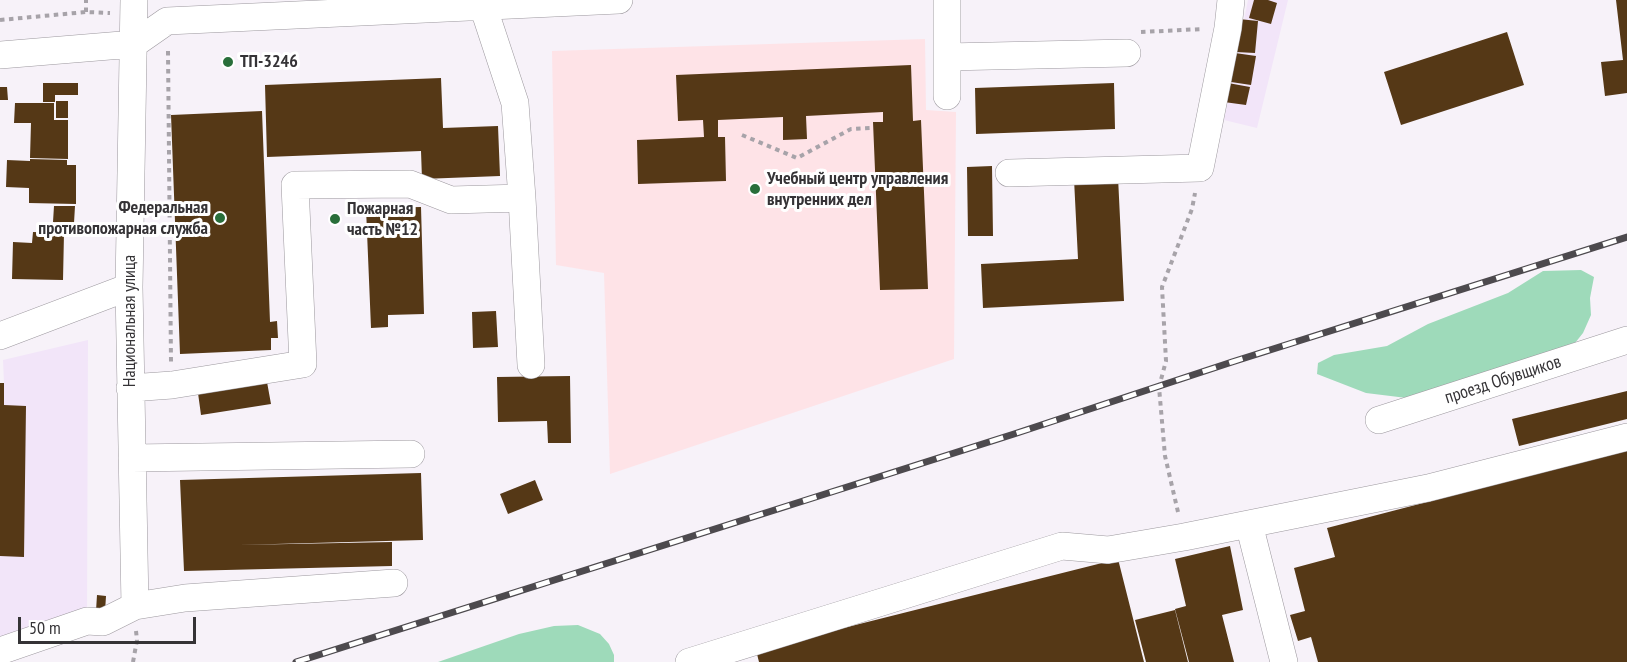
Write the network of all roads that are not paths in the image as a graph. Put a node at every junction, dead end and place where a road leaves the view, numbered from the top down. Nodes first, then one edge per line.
1 (135, 0) edge
2 (619, 0) edge
3 (947, 0) edge
4 (1231, 0) edge
5 (417, 4) edge
6 (483, 6) junction
7 (134, 44) junction
8 (1127, 53) road end
9 (0, 55) edge
10 (947, 57) junction
11 (947, 96) dead end
12 (1009, 173) dead end
13 (522, 198) junction
14 (129, 287) junction
15 (0, 336) edge
16 (1627, 340) edge
17 (531, 365) dead end
18 (130, 388) junction
19 (1379, 420) dead end
20 (1627, 437) edge
21 (411, 454) dead end
22 (132, 458) junction
23 (1249, 524) junction
24 (394, 584) dead end
25 (135, 606) junction
26 (0, 651) edge
27 (689, 662) edge
28 (1284, 662) edge

1 - 7 street, Национальная улица
2 - 6 street
3 - 10 street
4 - 12 street
5 - 6 street
5 - 7 street
6 - 13 street
7 - 9 street
7 - 14 street, Национальная улица
8 - 10 street
10 - 11 street
13 - 17 street
13 - 18 street
14 - 15 street
14 - 18 street, Национальная улица
16 - 19 street, проезд Обувщиков
18 - 22 street, Национальная улица
20 - 23 street
21 - 22 street
22 - 25 street, Национальная улица
23 - 27 street
23 - 28 street
24 - 25 street
25 - 26 street

